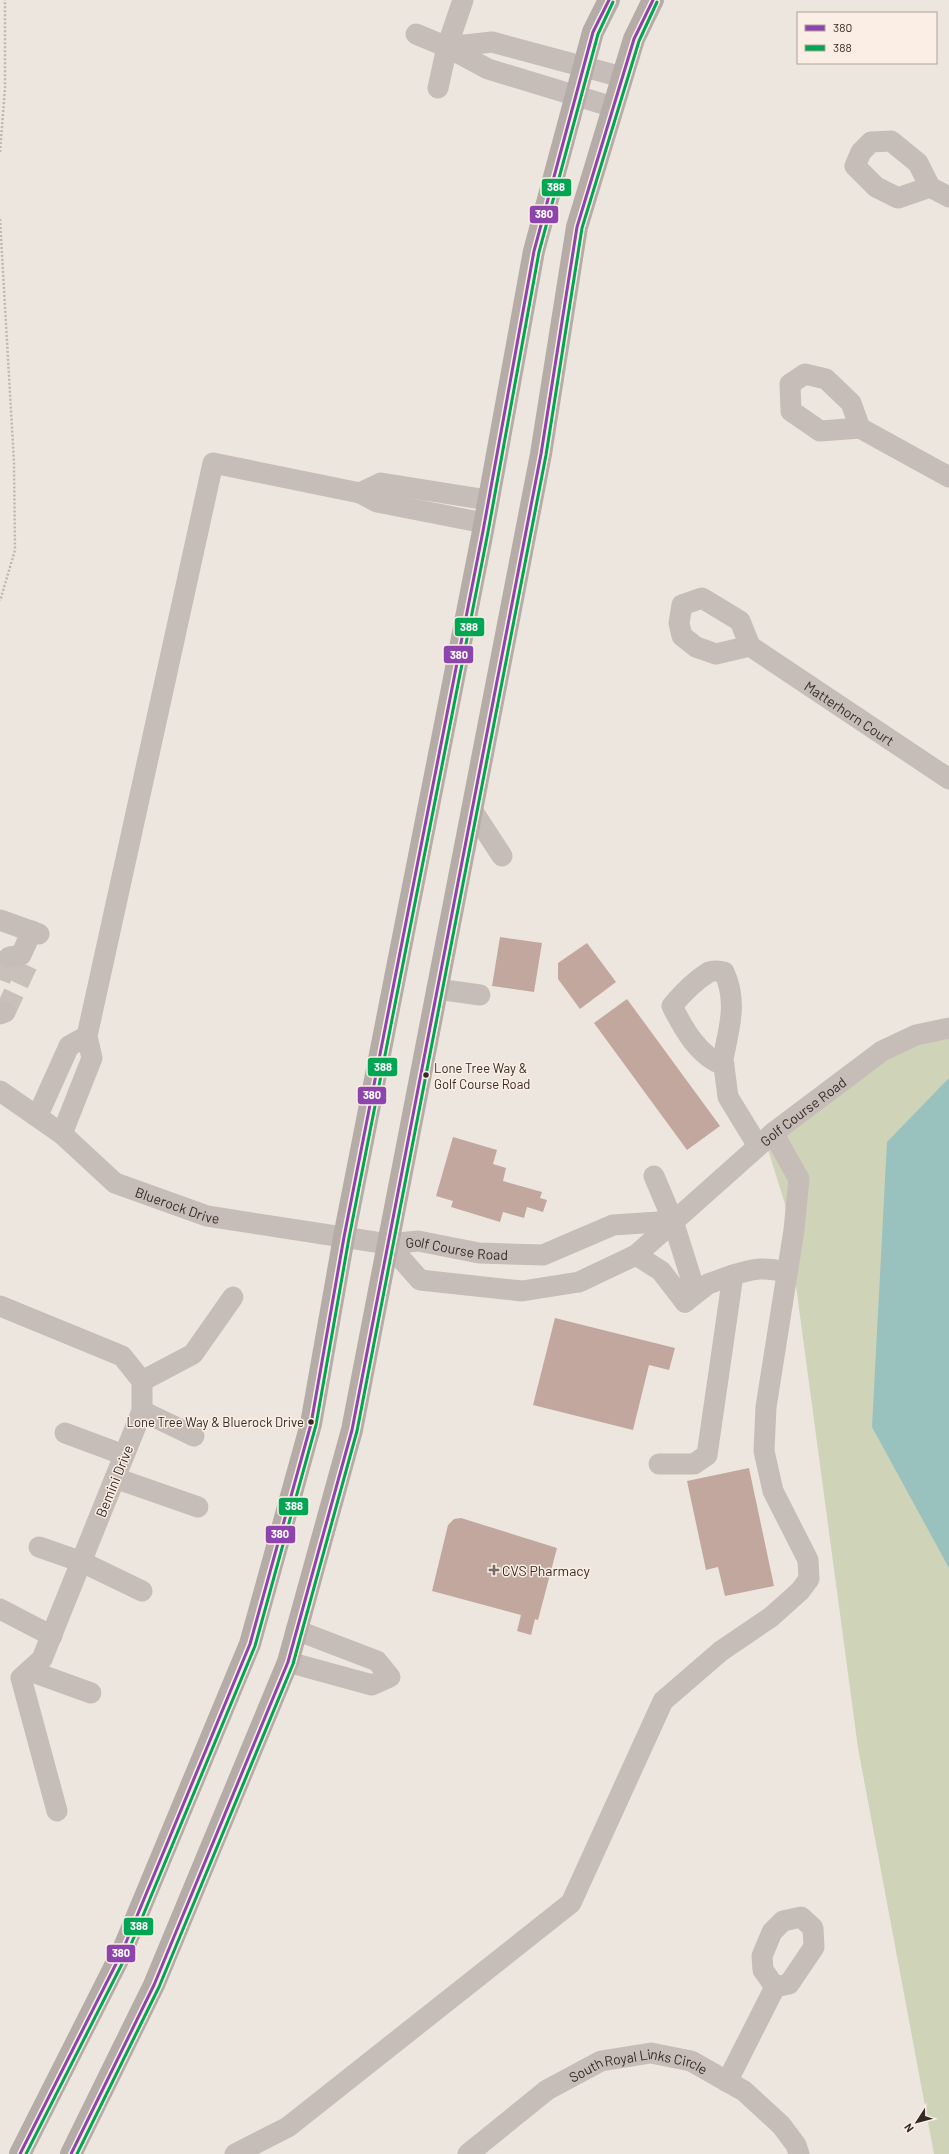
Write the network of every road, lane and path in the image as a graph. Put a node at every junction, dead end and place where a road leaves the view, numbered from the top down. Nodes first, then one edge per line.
1 (5, 0) edge
2 (464, 0) edge
3 (609, 0) edge
4 (653, 0) edge
5 (416, 34) dead end
6 (447, 47) junction
7 (584, 66) junction
8 (622, 77) junction
9 (438, 88) dead end
10 (576, 95) junction
11 (613, 107) junction
12 (0, 152) edge
13 (930, 187) dead end
14 (949, 197) edge
15 (0, 219) edge
16 (860, 428) dead end
17 (949, 478) edge
18 (360, 493) junction
19 (488, 500) junction
20 (484, 523) junction
21 (0, 601) edge
22 (750, 646) dead end
23 (949, 779) edge
24 (472, 810) junction
25 (502, 856) dead end
26 (0, 920) edge
27 (19, 959) tunnel mouth
28 (437, 989) junction
29 (480, 995) dead end
30 (949, 1028) edge
31 (87, 1036) junction
32 (724, 1065) dead end
33 (0, 1091) edge
34 (38, 1115) junction
35 (62, 1134) junction
36 (766, 1140) junction
37 (654, 1176) dead end
38 (673, 1221) junction
39 (344, 1237) junction
40 (388, 1244) junction
41 (636, 1255) junction
42 (787, 1272) junction
43 (732, 1275) junction
44 (233, 1297) dead end
45 (684, 1302) junction
46 (0, 1306) edge
47 (142, 1381) junction
48 (142, 1411) junction
49 (65, 1433) dead end
50 (194, 1436) dead end
51 (124, 1455) junction
52 (659, 1464) dead end
53 (115, 1478) junction
54 (198, 1507) dead end
55 (39, 1547) dead end
56 (82, 1562) junction
57 (142, 1591) dead end
58 (0, 1609) edge
59 (296, 1630) junction
60 (52, 1636) junction
61 (288, 1662) junction
62 (26, 1675) junction
63 (91, 1693) dead end
64 (57, 1812) dead end
65 (775, 1987) dead end
66 (727, 2082) junction
67 (20, 2154) edge
68 (71, 2154) edge
69 (235, 2154) edge
70 (468, 2154) edge
71 (799, 2154) edge

1 - 12 path
2 - 6 street
3 - 7 main road
4 - 8 main road
5 - 6 street
6 - 7 street
6 - 9 street
6 - 10 street
7 - 8 street
7 - 10 main road
8 - 11 main road
10 - 11 street
10 - 19 main road
11 - 24 main road
13 - 14 street
15 - 21 path
16 - 17 street
18 - 19 street
18 - 20 street
18 - 31 street
19 - 20 main road
20 - 39 main road
22 - 23 street, Matterhorn Court
24 - 25 street
24 - 28 main road
26 - 27 street
28 - 29 street
28 - 40 main road
30 - 36 street, Golf Course Road
31 - 34 street
31 - 35 street
32 - 36 street
33 - 34 street, Bluerock Drive
34 - 35 street, Bluerock Drive
35 - 39 street, Bluerock Drive
36 - 38 street, Golf Course Road
36 - 42 street
37 - 38 street
38 - 40 street, Golf Course Road
38 - 41 street, Golf Course Road
38 - 45 street
39 - 40 street, Bluerock Drive
39 - 67 main road
40 - 41 street, Golf Course Road
40 - 59 main road
41 - 45 street
42 - 43 street
42 - 69 street
43 - 45 street
43 - 52 street
44 - 47 street
46 - 47 street
47 - 48 street, Bemini Drive
48 - 50 street
48 - 51 street, Bemini Drive
49 - 51 street
51 - 53 street, Bemini Drive
53 - 54 street
53 - 56 street, Bemini Drive
55 - 56 street
56 - 57 street
56 - 60 street, Bemini Drive
58 - 60 street
59 - 61 main road
59 - 61 street
60 - 62 street, Bemini Drive
61 - 68 main road
62 - 63 street
62 - 64 street
65 - 66 street
66 - 70 street, South Royal Links Circle
66 - 71 street, South Royal Links Circle

